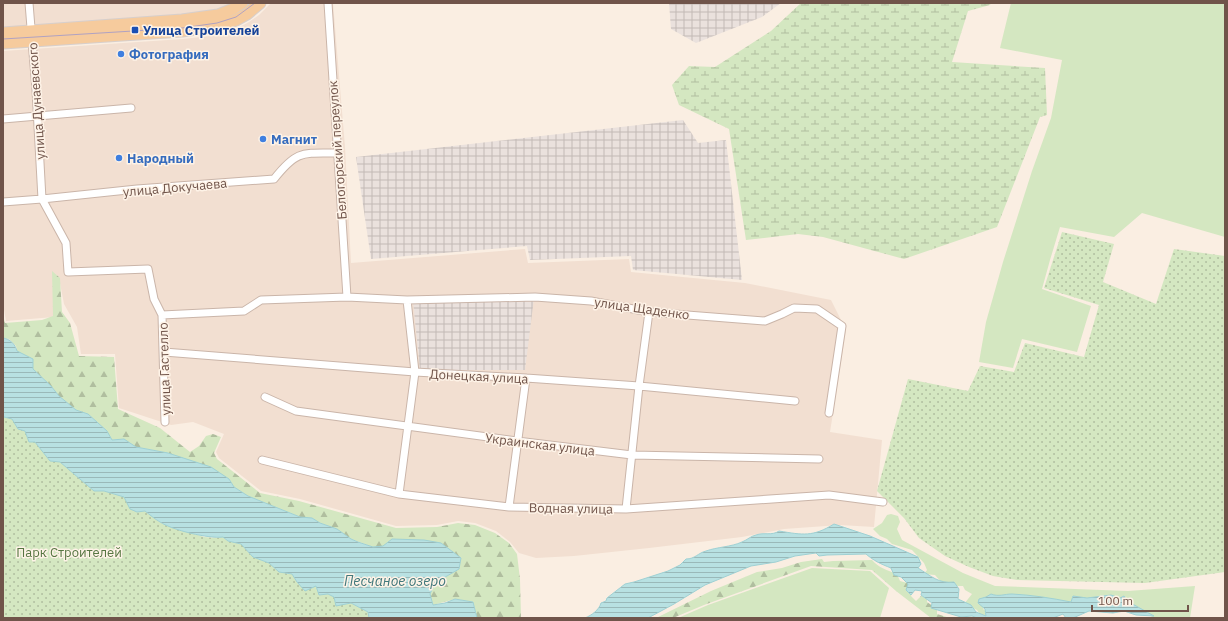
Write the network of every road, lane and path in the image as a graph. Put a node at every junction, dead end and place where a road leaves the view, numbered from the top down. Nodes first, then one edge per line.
1 (29, 3) edge
2 (242, 3) edge
3 (260, 3) edge
4 (328, 3) edge
5 (182, 26) junction
6 (3, 33) edge
7 (32, 36) junction
8 (3, 43) edge
9 (131, 108) dead end
10 (37, 117) junction
11 (3, 120) edge
12 (337, 153) junction
13 (42, 199) junction
14 (3, 202) edge
15 (347, 297) junction
16 (407, 300) junction
17 (649, 312) junction
18 (162, 315) junction
19 (164, 352) junction
20 (415, 372) junction
21 (526, 378) junction
22 (639, 386) junction
23 (265, 397) dead end
24 (795, 401) dead end
25 (829, 413) dead end
26 (166, 422) dead end
27 (408, 427) junction
28 (517, 441) junction
29 (632, 455) junction
30 (819, 459) dead end
31 (262, 460) dead end
32 (399, 494) junction
33 (883, 502) dead end
34 (509, 507) junction
35 (626, 509) junction

1 - 7 street, улица Дунаевского
2 - 5 main road
3 - 5 main road
4 - 12 street, Белогорский переулок
5 - 7 main road
6 - 7 main road
7 - 8 main road
7 - 10 street, улица Дунаевского
9 - 10 street
10 - 11 street
10 - 13 street, улица Дунаевского
12 - 13 street, улица Докучаева
12 - 15 street, Белогорский переулок
13 - 14 street, улица Докучаева
13 - 18 street
15 - 16 street, улица Щаденко
15 - 18 street, улица Щаденко
16 - 17 street, улица Щаденко
16 - 20 street
17 - 22 street
17 - 25 street, улица Щаденко
18 - 19 street, улица Гастелло
19 - 20 street, Донецкая улица
19 - 26 street, улица Гастелло
20 - 21 street, Донецкая улица
20 - 27 street
21 - 22 street, Донецкая улица
21 - 28 street
22 - 24 street, Донецкая улица
22 - 29 street
23 - 27 street, Украинская улица
27 - 28 street, Украинская улица
27 - 32 street
28 - 29 street, Украинская улица
28 - 34 street
29 - 30 street, Украинская улица
29 - 35 street
31 - 32 street, Водная улица
32 - 34 street, Водная улица
33 - 35 street, Водная улица
34 - 35 street, Водная улица

